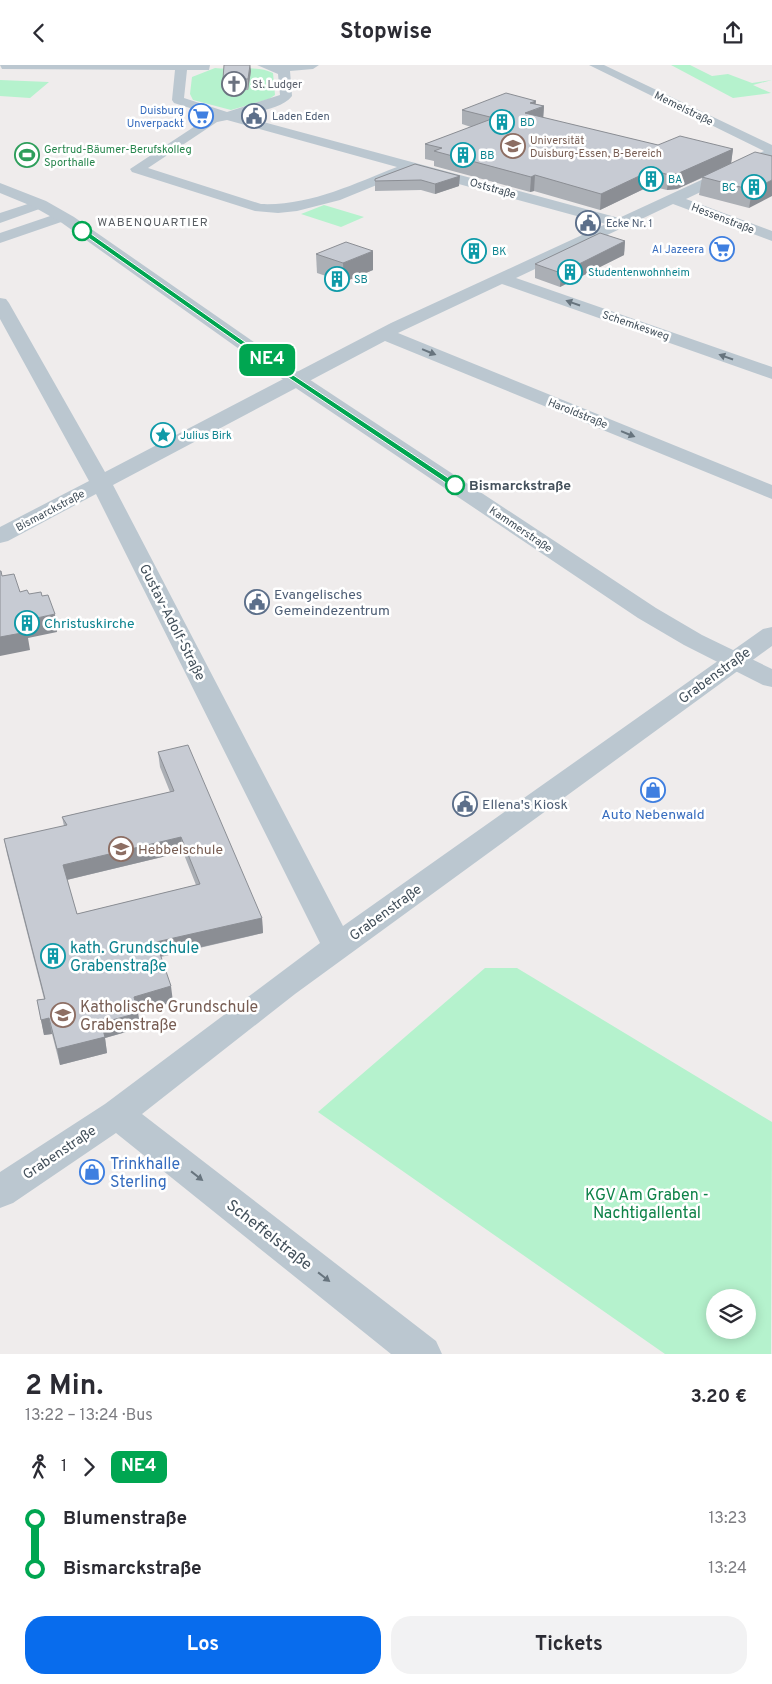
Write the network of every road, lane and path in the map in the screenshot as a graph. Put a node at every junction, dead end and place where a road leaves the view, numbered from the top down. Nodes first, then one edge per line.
1 (2, 65) edge
2 (263, 65) edge
3 (313, 65) edge
4 (596, 65) edge
5 (104, 66) edge
6 (208, 66) edge
7 (279, 69) junction
8 (181, 72) junction
9 (227, 116) junction
10 (772, 152) edge
11 (411, 166) junction
12 (0, 188) edge
13 (673, 199) junction
14 (40, 204) junction
15 (62, 217) junction
16 (0, 218) edge
17 (620, 223) junction
18 (642, 231) dead end
19 (772, 236) edge
20 (0, 237) edge
21 (500, 278) junction
22 (0, 303) edge
23 (384, 334) junction
24 (772, 373) edge
25 (296, 379) junction
26 (101, 483) junction
27 (772, 493) edge
28 (0, 536) edge
29 (772, 634) edge
30 (734, 660) junction
31 (772, 679) edge
32 (338, 946) junction
33 (117, 1114) junction
34 (0, 1192) edge
35 (422, 1354) edge

1 - 5 street
2 - 7 street
3 - 7 street
4 - 10 street, Memelstraße
5 - 8 street
6 - 8 street
7 - 9 street
8 - 9 street, Oststraße
9 - 11 street, Oststraße
9 - 11 street
10 - 13 street, Bismarckstraße
11 - 17 street, Oststraße
12 - 14 street, Kammerstraße
13 - 17 street, Bismarckstraße
13 - 19 street, Hessenstraße
14 - 15 street, Kammerstraße
14 - 16 street
15 - 20 street
15 - 25 street, Kammerstraße
17 - 18 street, Oststraße
17 - 21 street, Bismarckstraße
21 - 23 street, Bismarckstraße
24 -> 21 street, Schemkesweg
22 - 26 street, Gustav-Adolf-Straße
23 - 25 street, Bismarckstraße
23 -> 27 street, Haroldstraße
25 - 26 street, Bismarckstraße
25 - 30 street, Kammerstraße
26 - 28 street, Bismarckstraße
26 - 32 street, Gustav-Adolf-Straße
29 - 30 street, Grabenstraße
30 - 31 street, Kammerstraße
30 - 32 street, Grabenstraße
32 - 33 street, Grabenstraße
33 - 34 street, Grabenstraße
33 -> 35 street, Scheffelstraße

